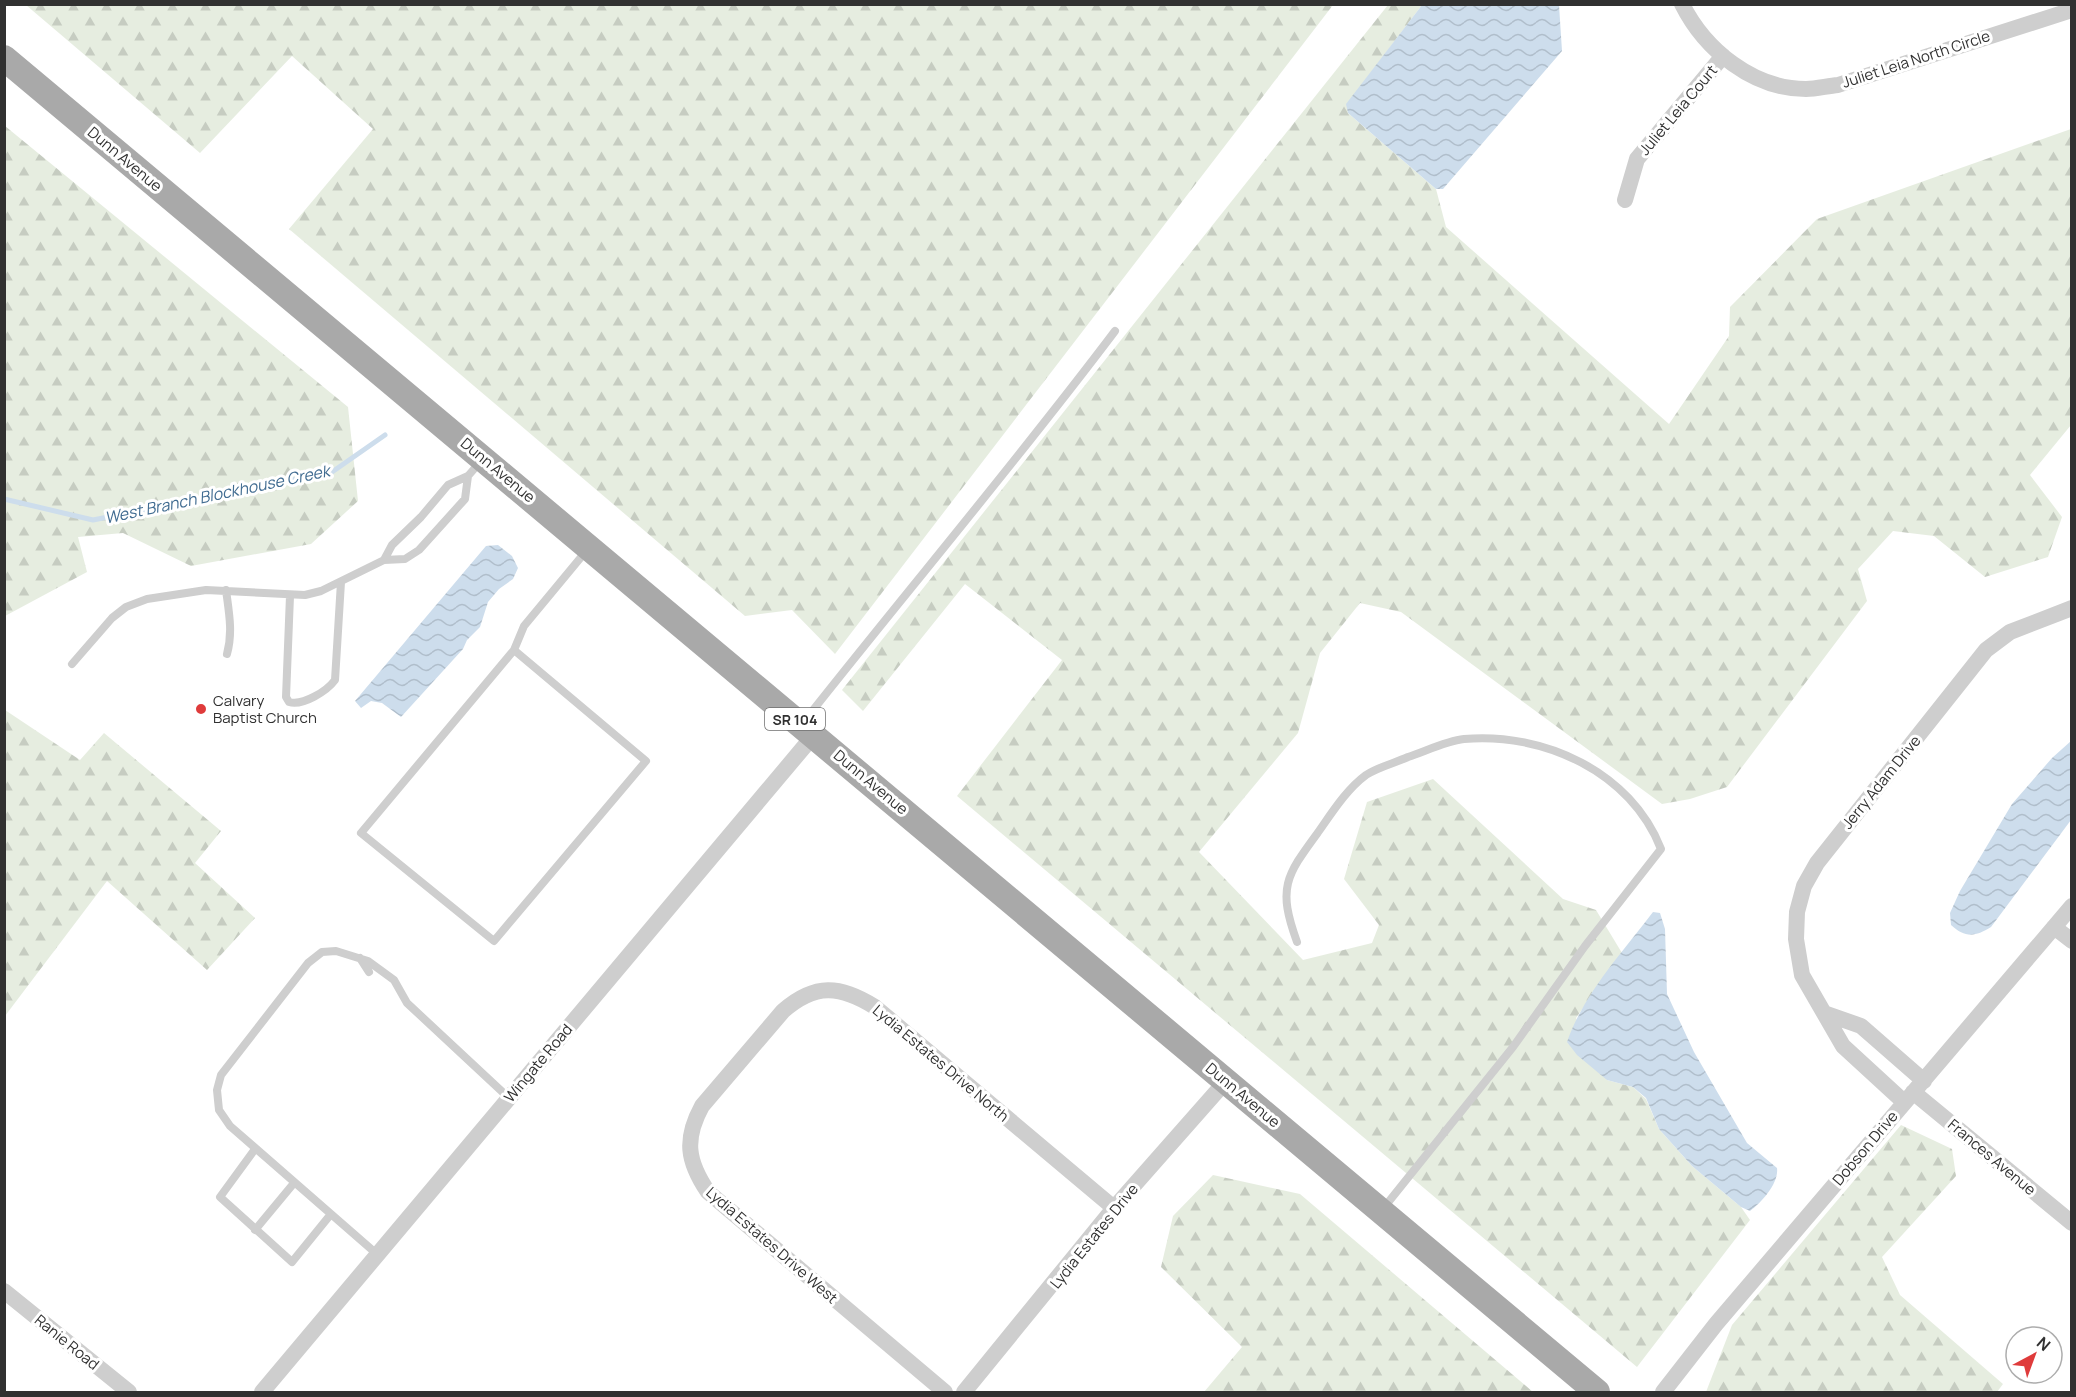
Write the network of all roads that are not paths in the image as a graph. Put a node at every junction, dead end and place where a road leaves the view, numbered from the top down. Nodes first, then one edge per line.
1 (1682, 4) edge
2 (2072, 10) edge
3 (1723, 56) junction
4 (4, 58) edge
5 (1625, 200) dead end
6 (1115, 331) dead end
7 (476, 467) junction
8 (589, 547) junction
9 (384, 560) junction
10 (341, 582) junction
11 (226, 591) junction
12 (290, 596) junction
13 (2072, 608) edge
14 (514, 650) junction
15 (227, 654) dead end
16 (72, 664) dead end
17 (808, 730) junction
18 (2072, 906) edge
19 (2054, 927) junction
20 (2072, 941) edge
21 (1297, 942) dead end
22 (360, 958) junction
23 (369, 972) dead end
24 (390, 990) dead end
25 (404, 998) junction
26 (1824, 1013) junction
27 (735, 1066) joint
28 (1226, 1081) junction
29 (1914, 1091) junction
30 (509, 1098) junction
31 (255, 1149) junction
32 (294, 1183) junction
33 (1114, 1208) junction
34 (1382, 1210) junction
35 (331, 1214) junction
36 (2072, 1222) edge
37 (255, 1230) junction
38 (378, 1255) junction
39 (4, 1291) edge
40 (129, 1392) edge
41 (262, 1392) edge
42 (945, 1392) edge
43 (964, 1392) edge
44 (1597, 1392) edge
45 (1663, 1392) edge

1 - 3 street, Juliet Leia North Circle
2 - 3 street, Juliet Leia North Circle
3 - 5 street, Juliet Leia Court
4 - 7 main road, Dunn Avenue / SR 104
6 - 17 lane
7 - 8 main road, Dunn Avenue / SR 104
7 - 9 lane
7 - 9 lane
8 - 14 lane
8 - 17 main road, Dunn Avenue / SR 104
9 - 10 lane
10 - 12 lane
10 - 12 lane
11 - 12 lane
11 - 15 lane
11 - 16 lane
13 - 26 street, Jerry Adam Drive
14 - 14 lane
17 - 28 main road, Dunn Avenue / SR 104
17 - 30 street, Wingate Road
18 - 19 street, Dobson Drive
19 - 20 street
19 - 29 street, Dobson Drive
21 - 34 lane
22 - 23 lane
22 - 25 lane
22 - 31 lane
24 - 25 lane
25 - 30 lane
26 - 29 street, Jerry Adam Drive
26 - 29 street
27 - 33 street, Lydia Estates Drive North
27 - 42 street, Lydia Estates Drive West
28 - 33 street, Lydia Estates Drive
28 - 34 main road, Dunn Avenue / SR 104
29 - 36 street, Frances Avenue
29 - 45 street, Dobson Drive
30 - 38 street, Wingate Road
31 - 32 lane
31 - 37 lane
32 - 35 lane
32 - 37 lane
33 - 43 street, Lydia Estates Drive
34 - 44 main road, Dunn Avenue / SR 104
35 - 37 lane
35 - 38 lane
38 - 41 street, Wingate Road
39 - 40 street, Ranie Road

